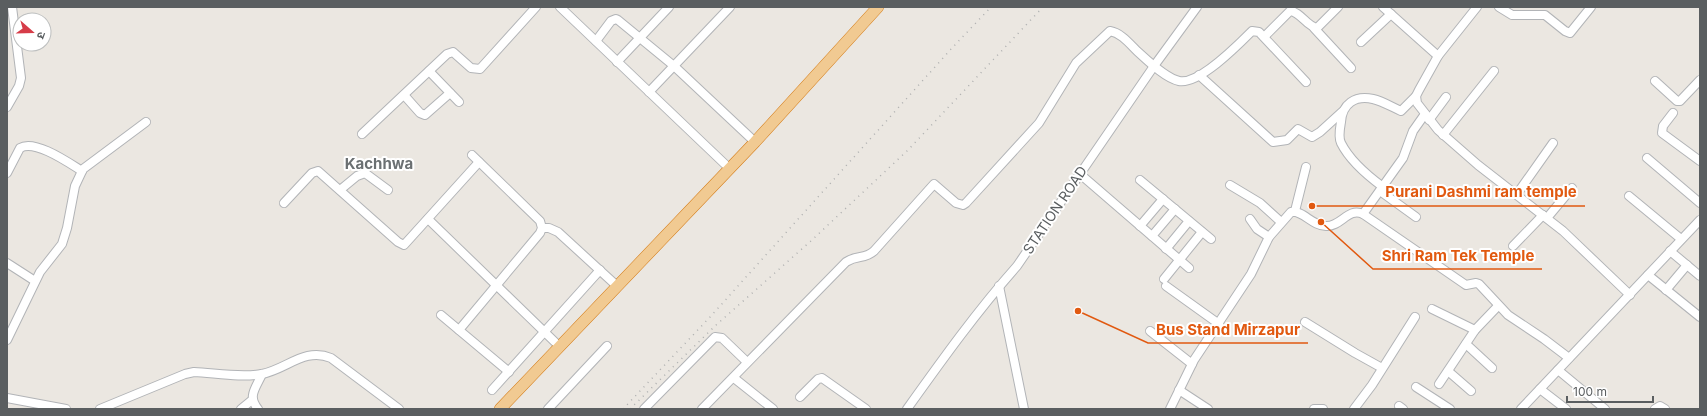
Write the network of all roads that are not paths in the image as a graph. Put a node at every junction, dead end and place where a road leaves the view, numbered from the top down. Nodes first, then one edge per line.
1 (12, 7) edge
2 (536, 7) edge
3 (560, 7) edge
4 (669, 7) edge
5 (730, 7) edge
6 (878, 7) edge
7 (1197, 7) edge
8 (1338, 7) edge
9 (1383, 7) edge
10 (1476, 7) edge
11 (1500, 7) edge
12 (1591, 7) edge
13 (1391, 14) junction
14 (1314, 28) junction
15 (640, 38) junction
16 (1264, 38) junction
17 (596, 41) junction
18 (1361, 42) dead end
19 (1438, 56) junction
20 (617, 62) junction
21 (674, 66) junction
22 (1154, 66) junction
23 (1351, 68) dead end
24 (429, 71) junction
25 (1494, 71) dead end
26 (1199, 75) junction
27 (1700, 80) edge
28 (1655, 81) dead end
29 (1306, 82) dead end
30 (649, 92) junction
31 (450, 93) junction
32 (404, 95) junction
33 (1416, 96) junction
34 (1446, 97) dead end
35 (459, 102) dead end
36 (7, 107) edge
37 (1342, 112) junction
38 (1673, 113) dead end
39 (1427, 117) junction
40 (146, 122) dead end
41 (362, 134) dead end
42 (1443, 135) junction
43 (755, 142) junction
44 (1553, 143) dead end
45 (472, 155) dead end
46 (1647, 158) dead end
47 (1700, 161) edge
48 (479, 162) junction
49 (9, 166) edge
50 (1306, 167) dead end
51 (729, 168) junction
52 (82, 171) junction
53 (7, 173) edge
54 (1080, 174) junction
55 (1140, 180) dead end
56 (1230, 185) dead end
57 (1572, 188) dead end
58 (1382, 189) junction
59 (340, 190) junction
60 (388, 190) dead end
61 (1517, 194) junction
62 (1629, 196) dead end
63 (1163, 199) junction
64 (284, 203) dead end
65 (1700, 203) edge
66 (1175, 209) junction
67 (1295, 211) junction
68 (1363, 214) junction
69 (1545, 216) junction
70 (1416, 217) dead end
71 (428, 219) junction
72 (1250, 219) dead end
73 (1700, 220) edge
74 (1189, 221) junction
75 (1281, 222) junction
76 (1140, 226) junction
77 (542, 228) junction
78 (1202, 232) junction
79 (1152, 236) junction
80 (1269, 237) junction
81 (1211, 239) dead end
82 (1681, 239) junction
83 (1513, 246) dead end
84 (1166, 249) junction
85 (1670, 251) junction
86 (1179, 260) junction
87 (7, 263) edge
88 (1687, 265) junction
89 (1189, 268) dead end
90 (600, 270) junction
91 (1648, 275) junction
92 (1700, 276) edge
93 (35, 281) junction
94 (496, 285) junction
95 (617, 286) junction
96 (999, 286) junction
97 (1666, 290) junction
98 (1630, 295) junction
99 (1498, 306) junction
100 (1432, 308) dead end
101 (441, 315) dead end
102 (1415, 317) dead end
103 (1700, 317) edge
104 (1305, 322) dead end
105 (1219, 324) junction
106 (459, 330) junction
107 (1475, 330) junction
108 (1150, 331) dead end
109 (544, 332) junction
110 (7, 340) edge
111 (1466, 344) junction
112 (559, 346) junction
113 (607, 346) dead end
114 (1569, 358) junction
115 (748, 362) junction
116 (1192, 364) junction
117 (1382, 368) junction
118 (1492, 368) dead end
119 (1558, 370) junction
120 (1448, 371) junction
121 (509, 372) junction
122 (262, 374) junction
123 (734, 378) junction
124 (1439, 384) dead end
125 (1416, 387) dead end
126 (1540, 388) junction
127 (492, 390) dead end
128 (1179, 390) junction
129 (1471, 391) dead end
130 (800, 397) dead end
131 (7, 398) edge
132 (252, 400) junction
133 (66, 409) edge
134 (101, 409) edge
135 (241, 409) edge
136 (258, 409) edge
137 (399, 409) edge
138 (500, 409) edge
139 (548, 409) edge
140 (644, 409) edge
141 (702, 409) edge
142 (773, 409) edge
143 (866, 409) edge
144 (907, 409) edge
145 (1024, 409) edge
146 (1170, 409) edge
147 (1208, 409) edge
148 (1314, 409) edge
149 (1323, 409) edge
150 (1354, 409) edge
151 (1450, 409) edge
152 (1521, 409) edge
153 (1566, 409) edge
154 (1606, 409) edge
155 (1655, 409) edge
156 (1665, 409) edge

1 - 36 street
2 - 24 street
3 - 17 street
4 - 15 street
5 - 21 street
6 - 43 highway
7 - 22 street, STATION ROAD
8 - 14 street
9 - 13 street
10 - 19 street
11 - 12 street
13 - 18 street
13 - 19 street
14 - 16 street
14 - 23 street
15 - 17 street
15 - 20 street
15 - 21 street
16 - 26 street
16 - 29 street
17 - 20 street
19 - 33 street
20 - 30 street
21 - 30 street
21 - 43 street
22 - 26 street
22 - 54 street, STATION ROAD
22 - 115 street
24 - 31 street
24 - 32 street
25 - 42 street
26 - 37 street
27 - 28 street
30 - 51 street
31 - 32 street
31 - 35 street
32 - 41 street
33 - 37 street
33 - 39 street
34 - 39 street
37 - 58 street
38 - 47 street
39 - 42 street
39 - 58 street
40 - 52 street
42 - 61 street
43 - 51 highway
44 - 61 street
45 - 48 street
46 - 65 street
48 - 71 street
48 - 77 street
49 - 52 street
49 - 53 street
50 - 67 street
51 - 95 highway
52 - 93 street
54 - 76 street
54 - 96 street, STATION ROAD
55 - 63 street
56 - 75 street
57 - 69 street
58 - 68 street
58 - 70 street
59 - 60 street
59 - 64 street
59 - 71 street
61 - 69 street
62 - 82 street
63 - 66 street
63 - 76 street
66 - 74 street
66 - 79 street
67 - 68 street
67 - 75 street
68 - 99 street
69 - 83 street
69 - 98 street
71 - 94 street
72 - 80 street
73 - 82 street
74 - 78 street
74 - 84 street
75 - 80 street
76 - 79 street
77 - 90 street
77 - 94 street
78 - 81 street
78 - 86 street
79 - 84 street
80 - 105 street
82 - 85 street
84 - 86 street
85 - 88 street
85 - 91 street
86 - 89 street
86 - 105 street
87 - 93 street
88 - 92 street
88 - 97 street
90 - 95 street
90 - 109 street
91 - 97 street
91 - 98 street
93 - 110 street
94 - 106 street
94 - 109 street
95 - 112 highway
96 - 144 street, STATION ROAD
96 - 145 street
97 - 103 street
98 - 114 street
99 - 107 street
99 - 114 street
100 - 107 street
101 - 106 street
102 - 117 street
104 - 117 street
105 - 116 street
106 - 121 street
107 - 111 street
108 - 116 street
109 - 112 street
109 - 121 street
111 - 118 street
111 - 120 street
112 - 138 highway
113 - 139 street
114 - 119 street
115 - 123 street
115 - 140 street
116 - 128 street
117 - 150 street
119 - 126 street
119 - 154 street
120 - 124 street
120 - 129 street
121 - 127 street
122 - 132 street
122 - 134 street
122 - 137 street
123 - 141 street
123 - 142 street
125 - 151 street
126 - 152 street
126 - 153 street
128 - 146 street
128 - 147 street
130 - 143 street
131 - 133 street
132 - 135 street
132 - 136 street
148 - 149 street
155 - 156 street

